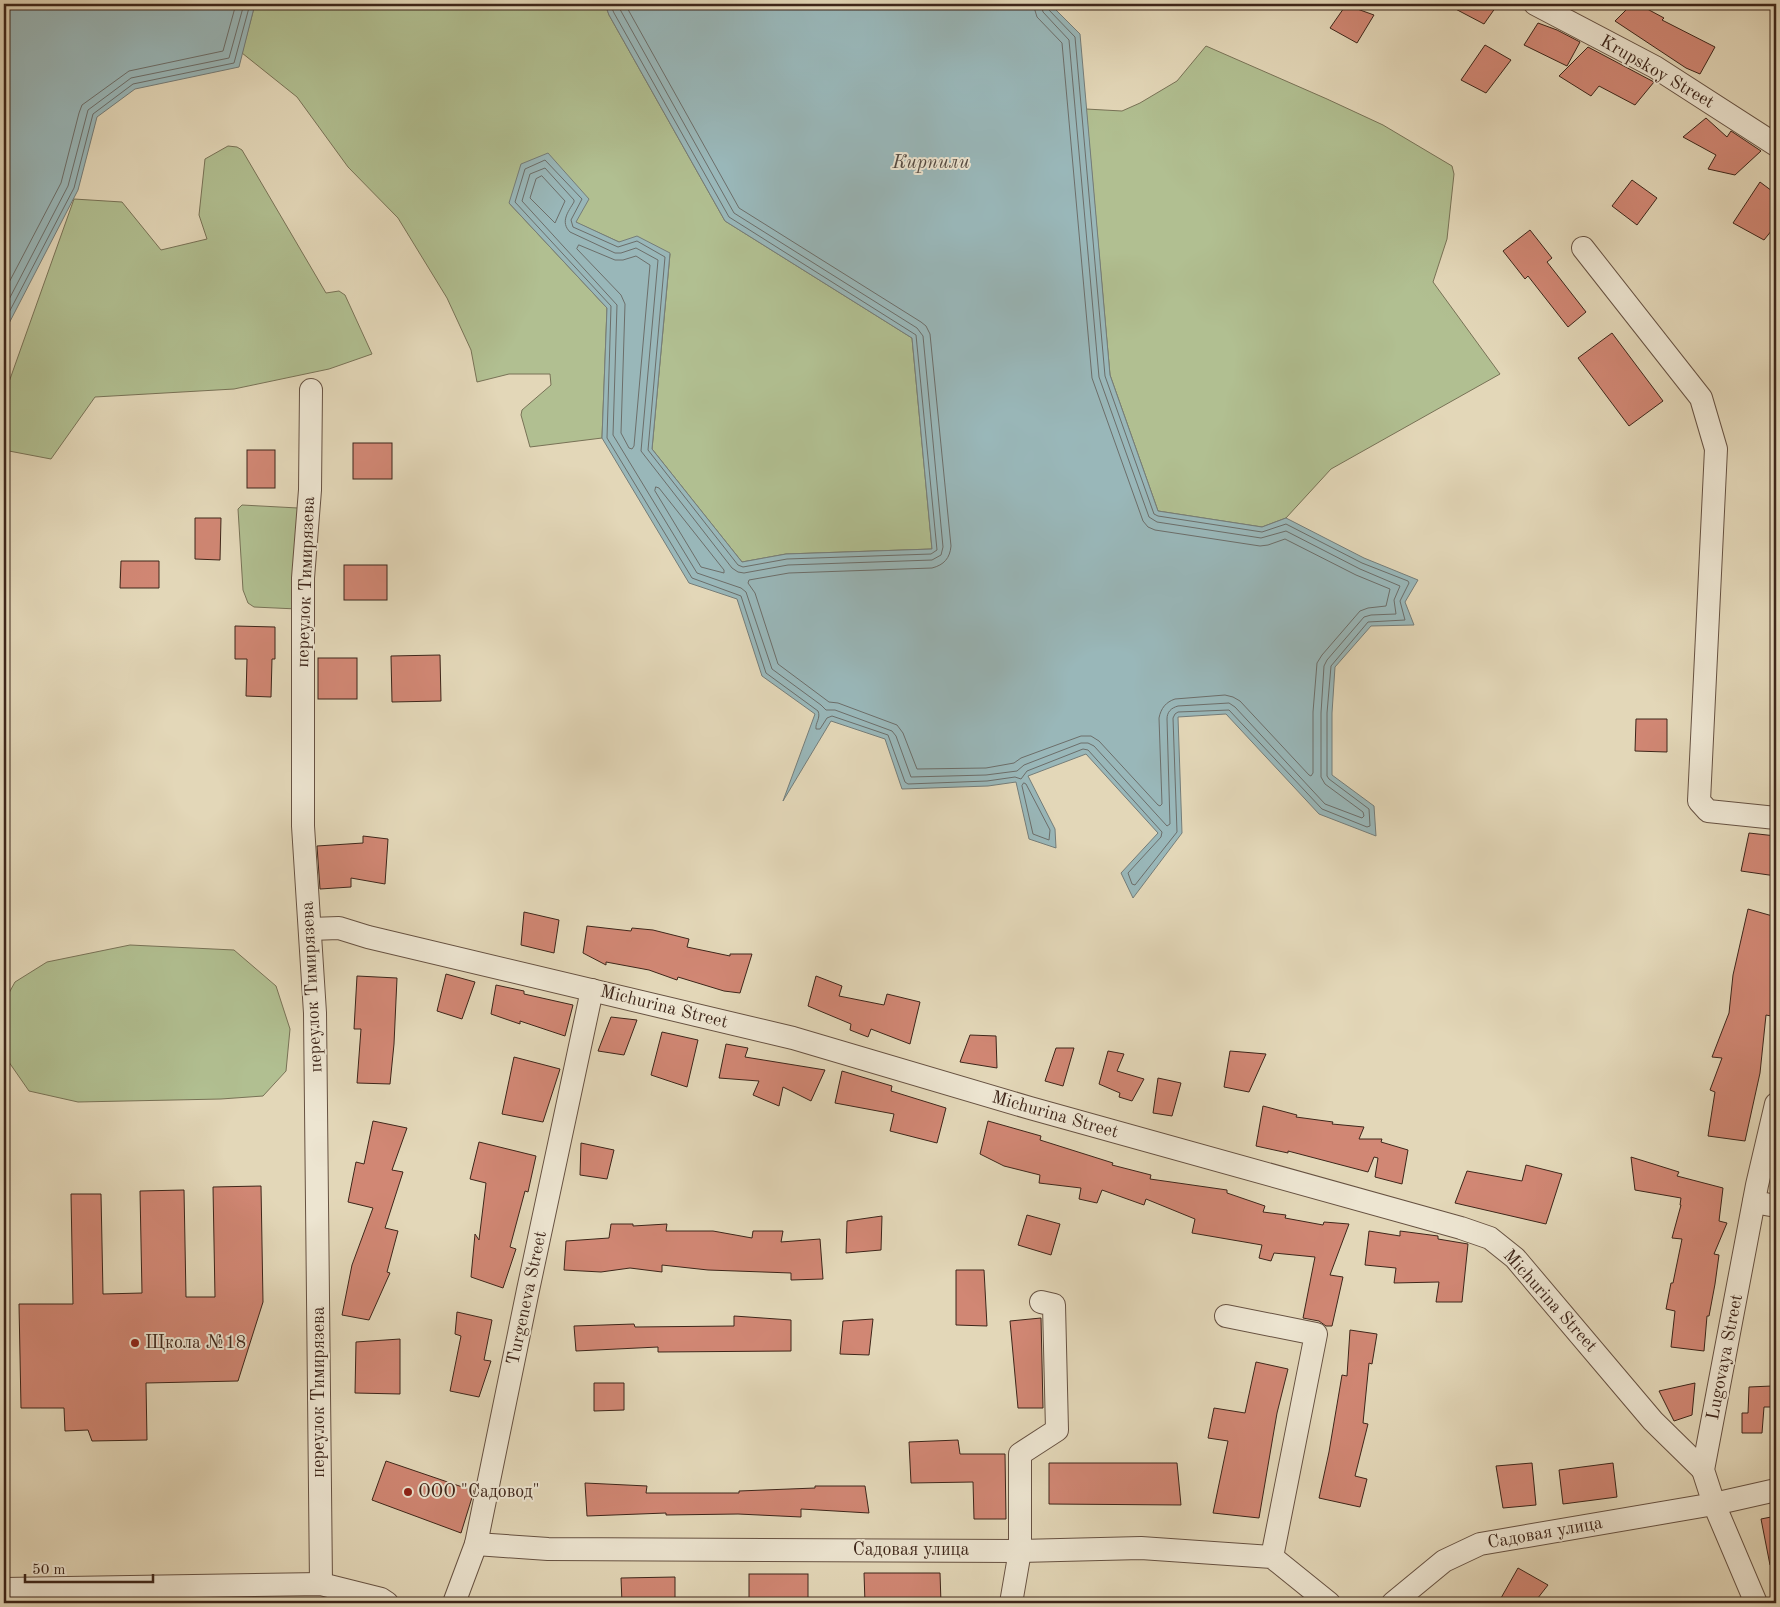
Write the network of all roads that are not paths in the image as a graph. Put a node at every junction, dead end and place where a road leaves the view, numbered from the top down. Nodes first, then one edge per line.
1 (1535, 4) edge
2 (1776, 145) edge
3 (1583, 248) dead end
4 (311, 390) dead end
5 (1776, 818) edge
6 (310, 929) junction
7 (592, 990) junction
8 (1776, 1104) edge
9 (1754, 1202) junction
10 (1776, 1206) edge
11 (1041, 1302) dead end
12 (1226, 1316) dead end
13 (1703, 1470) junction
14 (1776, 1490) edge
15 (1714, 1504) junction
16 (476, 1544) junction
17 (1020, 1551) junction
18 (1272, 1557) junction
19 (321, 1584) junction
20 (4, 1589) edge
21 (387, 1603) edge
22 (454, 1603) edge
23 (1011, 1603) edge
24 (1329, 1603) edge
25 (1394, 1603) edge
26 (1756, 1603) edge

1 - 2 street, Krupskoy Street
3 - 5 street
4 - 6 street, переулок Тимирязева
6 - 7 street, Michurina Street
6 - 19 street, переулок Тимирязева
7 - 13 street, Michurina Street
7 - 16 street, Turgeneva Street
8 - 9 street, Lugovaya Street
9 - 10 street
9 - 13 street, Lugovaya Street
11 - 17 street
12 - 18 street
13 - 15 street, Lugovaya Street
14 - 15 street, Садовая улица
15 - 25 street, Садовая улица
15 - 26 street, Lugovaya Street
16 - 17 street, Садовая улица
16 - 22 street, Turgeneva Street
17 - 18 street, Садовая улица
17 - 23 street
18 - 24 street
19 - 20 street
19 - 21 street

